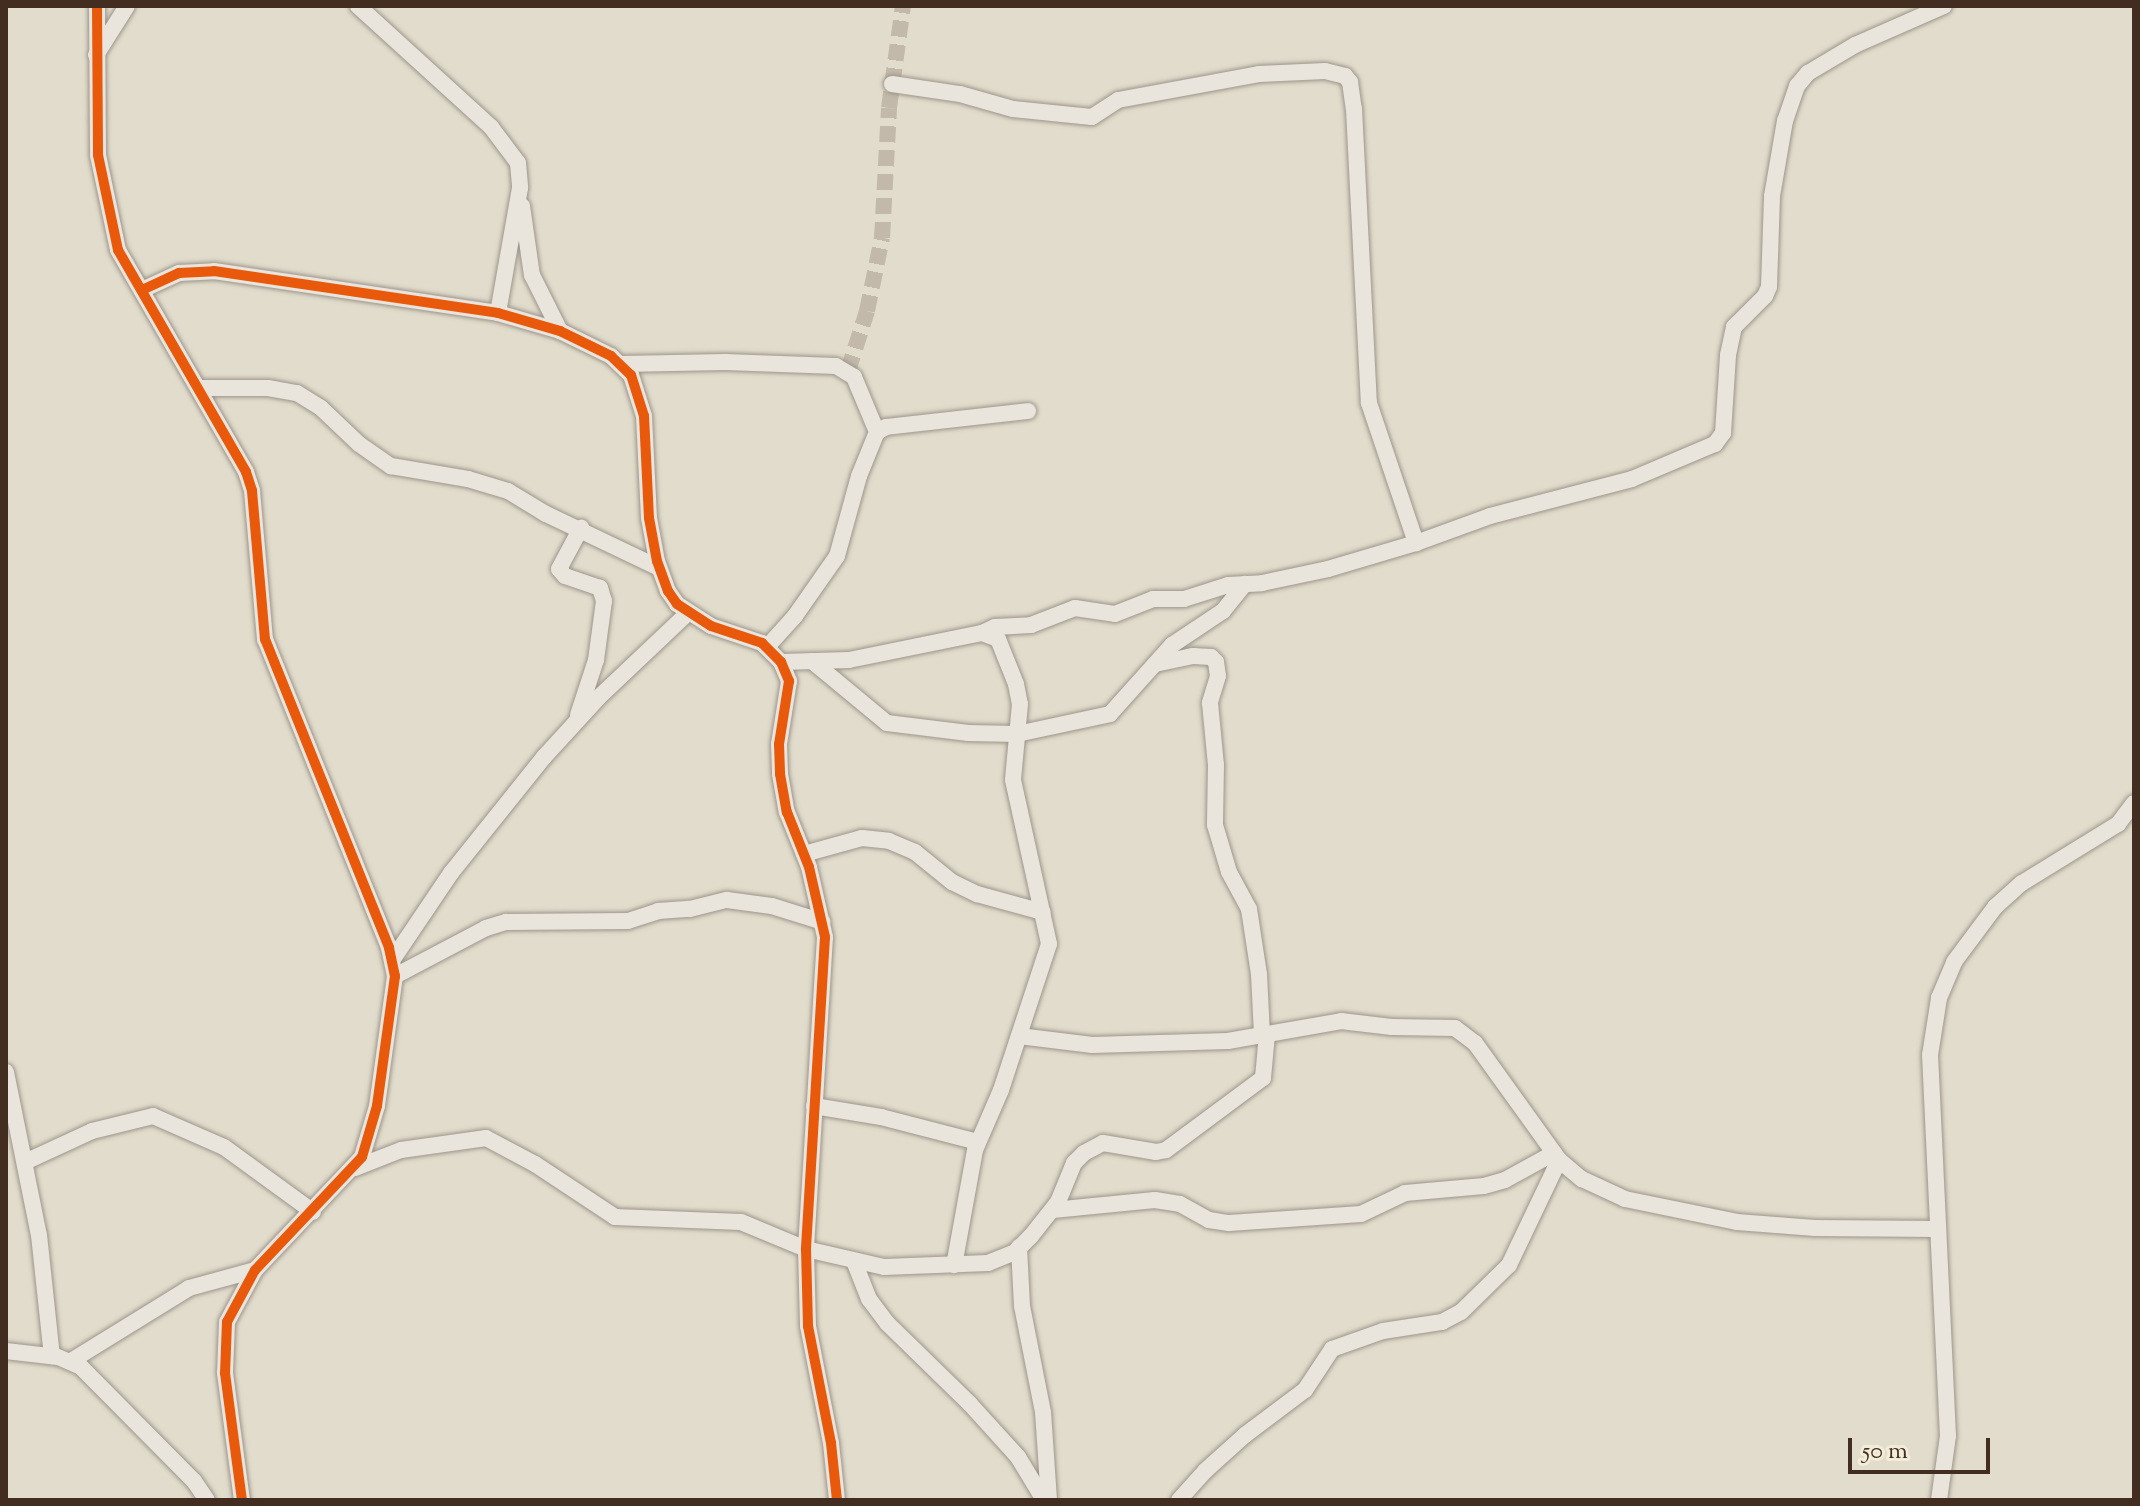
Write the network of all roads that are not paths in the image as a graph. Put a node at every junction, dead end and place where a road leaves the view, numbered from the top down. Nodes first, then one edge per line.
1 (97, 6) edge
2 (127, 6) edge
3 (358, 6) edge
4 (1944, 6) edge
5 (96, 56) junction
6 (892, 84) dead end
7 (520, 188) junction
8 (142, 290) junction
9 (498, 313) junction
10 (560, 331) junction
11 (622, 364) junction
12 (198, 388) junction
13 (1028, 411) dead end
14 (877, 432) junction
15 (581, 528) junction
16 (1416, 543) junction
17 (659, 568) junction
18 (1245, 584) junction
19 (688, 613) junction
20 (982, 633) junction
21 (767, 647) junction
22 (812, 661) junction
23 (781, 662) junction
24 (1153, 664) junction
25 (576, 720) junction
26 (1017, 734) junction
27 (2134, 803) edge
28 (804, 854) junction
29 (1043, 912) junction
30 (823, 922) junction
31 (394, 968) junction
32 (1264, 1035) junction
33 (1019, 1036) junction
34 (6, 1072) edge
35 (814, 1106) junction
36 (978, 1142) junction
37 (1556, 1157) junction
38 (25, 1162) junction
39 (355, 1168) junction
40 (1053, 1210) junction
41 (313, 1212) junction
42 (1937, 1229) junction
43 (1019, 1247) junction
44 (806, 1249) junction
45 (854, 1261) junction
46 (954, 1265) junction
47 (255, 1270) junction
48 (6, 1351) edge
49 (52, 1356) junction
50 (71, 1361) junction
51 (207, 1500) edge
52 (242, 1500) edge
53 (837, 1500) edge
54 (1046, 1500) edge
55 (1179, 1500) edge
56 (1939, 1500) edge

1 - 5 street
2 - 5 street
3 - 7 street
4 - 16 street
5 - 8 street
6 - 16 street
7 - 9 street
7 - 10 street
8 - 9 street
8 - 12 street
9 - 10 street
10 - 11 street
11 - 14 street
11 - 17 street
12 - 15 street
12 - 31 street
13 - 14 street
14 - 21 street
15 - 17 street
15 - 25 street
16 - 18 street
17 - 19 street
18 - 20 street
18 - 24 street
19 - 21 street
19 - 25 street
20 - 22 street
20 - 26 street
21 - 23 street
22 - 23 street
22 - 26 street
23 - 28 street
24 - 26 street
24 - 32 street
25 - 31 street
26 - 29 street
27 - 42 street
28 - 29 street
28 - 30 street
29 - 33 street
30 - 31 street
30 - 35 street
31 - 39 street
32 - 33 street
32 - 37 street
32 - 40 street
33 - 36 street
34 - 38 street
35 - 36 street
35 - 44 street
36 - 46 street
37 - 40 street
37 - 42 street
37 - 55 street
38 - 41 street
38 - 49 street
39 - 41 street
39 - 44 street
40 - 43 street
41 - 47 street
42 - 56 street
43 - 46 street
43 - 54 street
44 - 45 street
44 - 53 street
45 - 46 street
45 - 54 street
47 - 50 street
47 - 52 street
48 - 49 street
49 - 50 street
50 - 51 street

